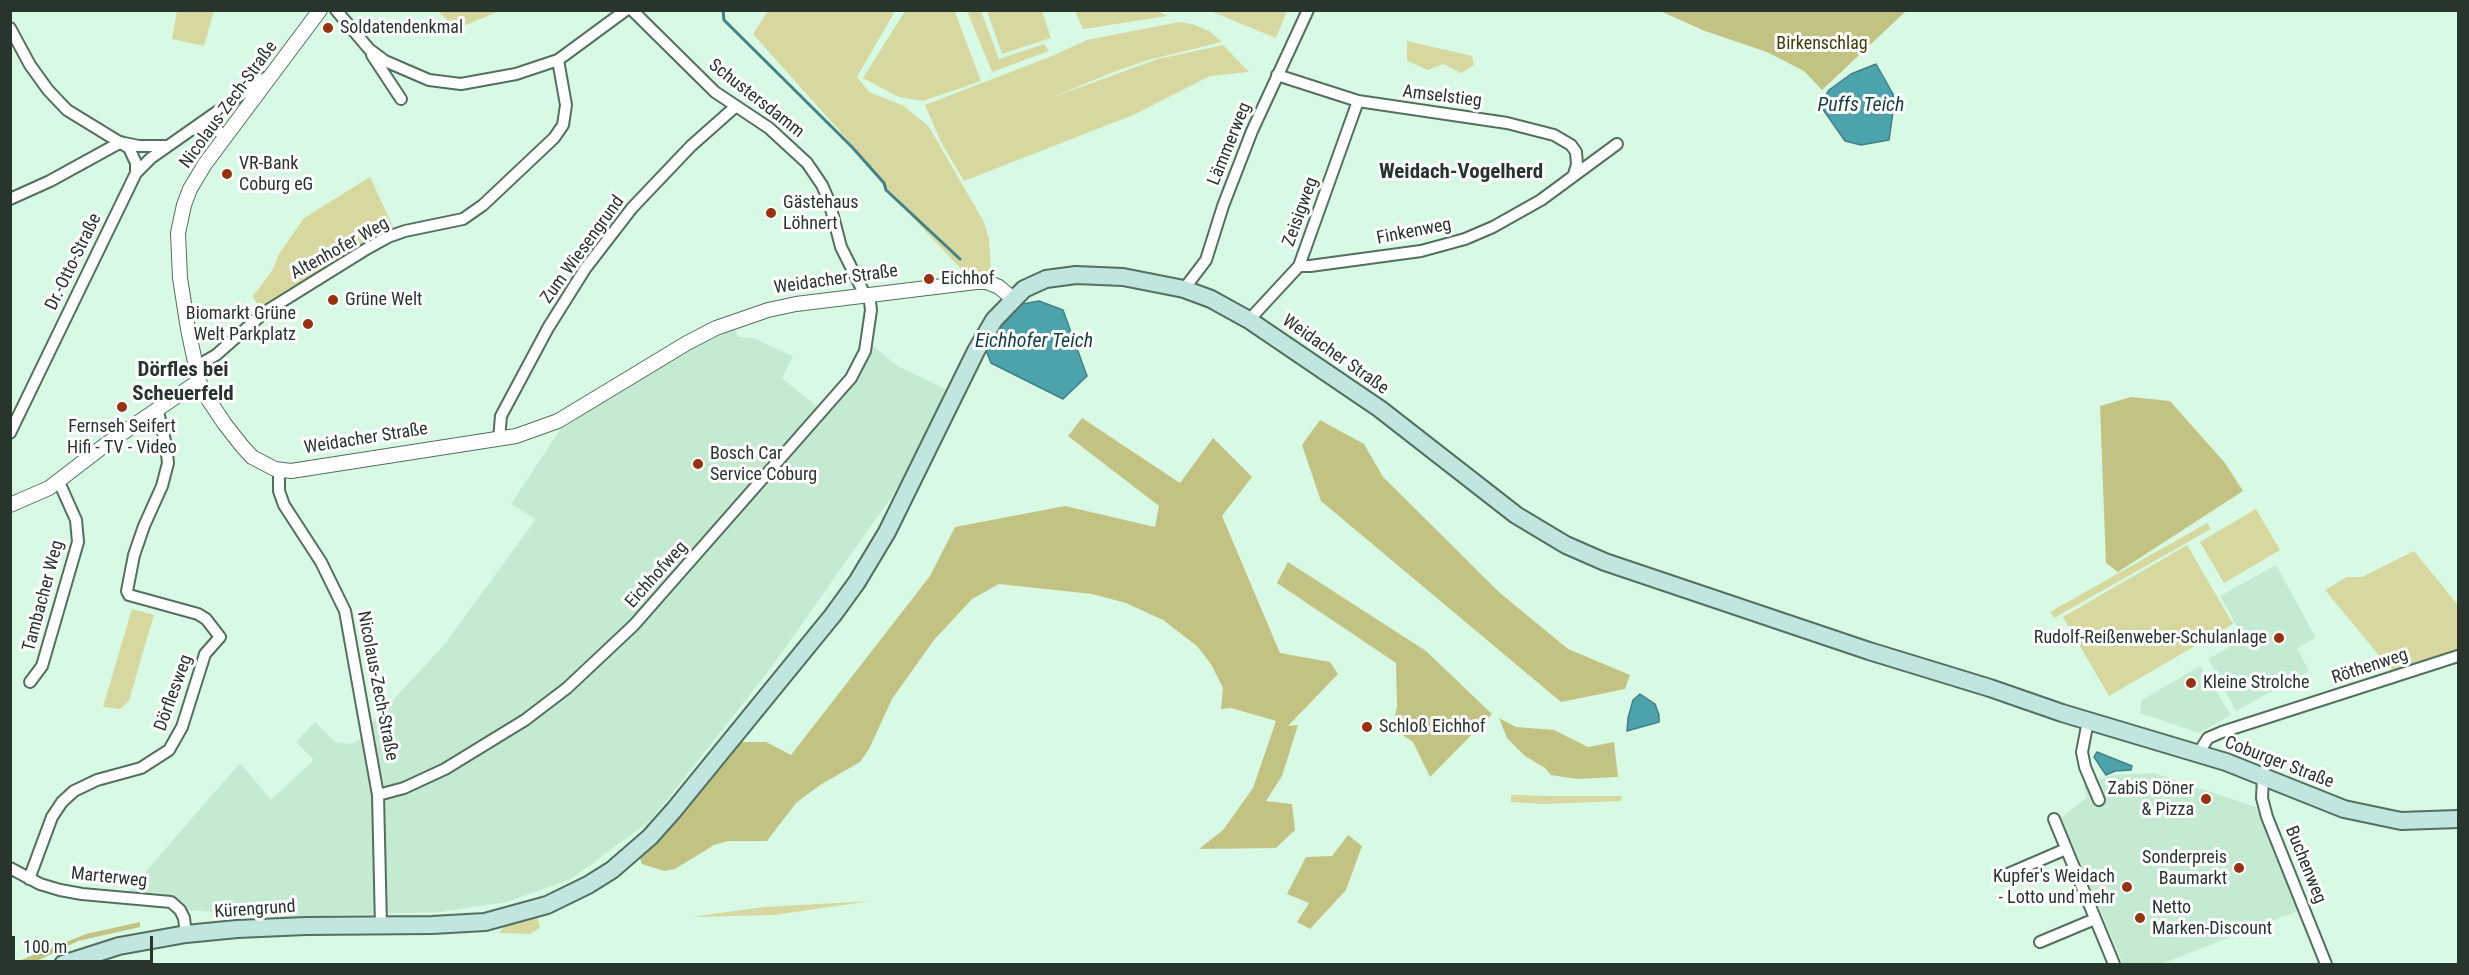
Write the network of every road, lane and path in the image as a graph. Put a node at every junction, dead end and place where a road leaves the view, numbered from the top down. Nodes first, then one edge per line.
1 (320, 10) edge
2 (336, 10) edge
3 (626, 10) edge
4 (632, 10) edge
5 (1308, 10) edge
6 (10, 28) edge
7 (369, 49) junction
8 (558, 60) junction
9 (274, 72) junction
10 (1277, 75) junction
11 (401, 99) dead end
12 (1358, 101) junction
13 (735, 106) junction
14 (195, 128) junction
15 (225, 138) junction
16 (121, 142) junction
17 (1617, 144) dead end
18 (168, 146) junction
19 (136, 173) junction
20 (1574, 174) junction
21 (10, 199) edge
22 (1299, 266) junction
23 (1184, 288) junction
24 (867, 295) junction
25 (1013, 299) junction
26 (1250, 320) junction
27 (195, 367) junction
28 (199, 381) junction
29 (157, 408) junction
30 (10, 434) edge
31 (499, 439) junction
32 (279, 470) junction
33 (59, 482) junction
34 (10, 505) edge
35 (2458, 656) edge
36 (30, 682) dead end
37 (2007, 694) joint
38 (2088, 721) junction
39 (2198, 754) junction
40 (2263, 777) junction
41 (378, 795) junction
42 (2098, 800) dead end
43 (2054, 819) dead end
44 (2458, 819) edge
45 (2066, 849) junction
46 (10, 868) edge
47 (2008, 874) dead end
48 (29, 879) junction
49 (2095, 919) junction
50 (381, 926) junction
51 (186, 934) junction
52 (2040, 942) dead end
53 (63, 964) edge
54 (2114, 964) edge
55 (2326, 964) edge

1 - 9 street, Nicolaus-Zech-Straße
2 - 7 street
3 - 8 street
4 - 13 street, Schustersdamm
5 - 10 street, Lämmerweg
6 - 16 street
7 - 8 street
7 - 11 street
8 - 27 street, Altenhofer Weg
9 - 14 street, Dr.-Otto-Straße
9 - 15 street, Nicolaus-Zech-Straße
10 - 12 street, Amselstieg
10 - 23 street, Lämmerweg
12 - 20 street, Amselstieg
12 - 22 street, Zeisigweg
13 - 24 street, Schustersdamm
13 - 31 street, Zum Wiesengrund
14 - 15 street
14 - 18 street, Dr.-Otto-Straße
15 - 27 street, Nicolaus-Zech-Straße
16 - 18 street
16 - 19 street
16 - 21 street
17 - 20 street, Finkenweg
18 - 19 street, Dr.-Otto-Straße
19 - 30 street, Dr.-Otto-Straße
20 - 22 street, Finkenweg
22 - 26 street, Zeisigweg
23 - 25 main road, Weidacher Straße
23 - 26 main road, Weidacher Straße
24 - 25 street, Weidacher Straße
24 - 31 street, Weidacher Straße
24 - 41 street, Eichhofweg
25 - 50 main road, Kürengrund
26 - 37 main road, Weidacher Straße
27 - 28 street, Nicolaus-Zech-Straße
28 - 29 street
28 - 32 street, Nicolaus-Zech-Straße
29 - 33 street
29 - 48 street, Dörflesweg
31 - 32 street, Weidacher Straße
32 - 41 street, Nicolaus-Zech-Straße
33 - 34 street
33 - 36 street, Tambacher Weg
35 - 39 street, Röthenweg
37 - 38 main road, Coburger Straße
38 - 39 main road, Coburger Straße
38 - 42 street
39 - 40 main road, Coburger Straße
40 - 44 main road, Coburger Straße
40 - 55 street, Buchenweg
41 - 50 street, Nicolaus-Zech-Straße
43 - 45 street
45 - 47 street
45 - 49 street
46 - 48 street, Marterweg
48 - 51 street, Marterweg
49 - 52 street
49 - 54 street
50 - 51 main road, Kürengrund
51 - 53 main road, Kürengrund

